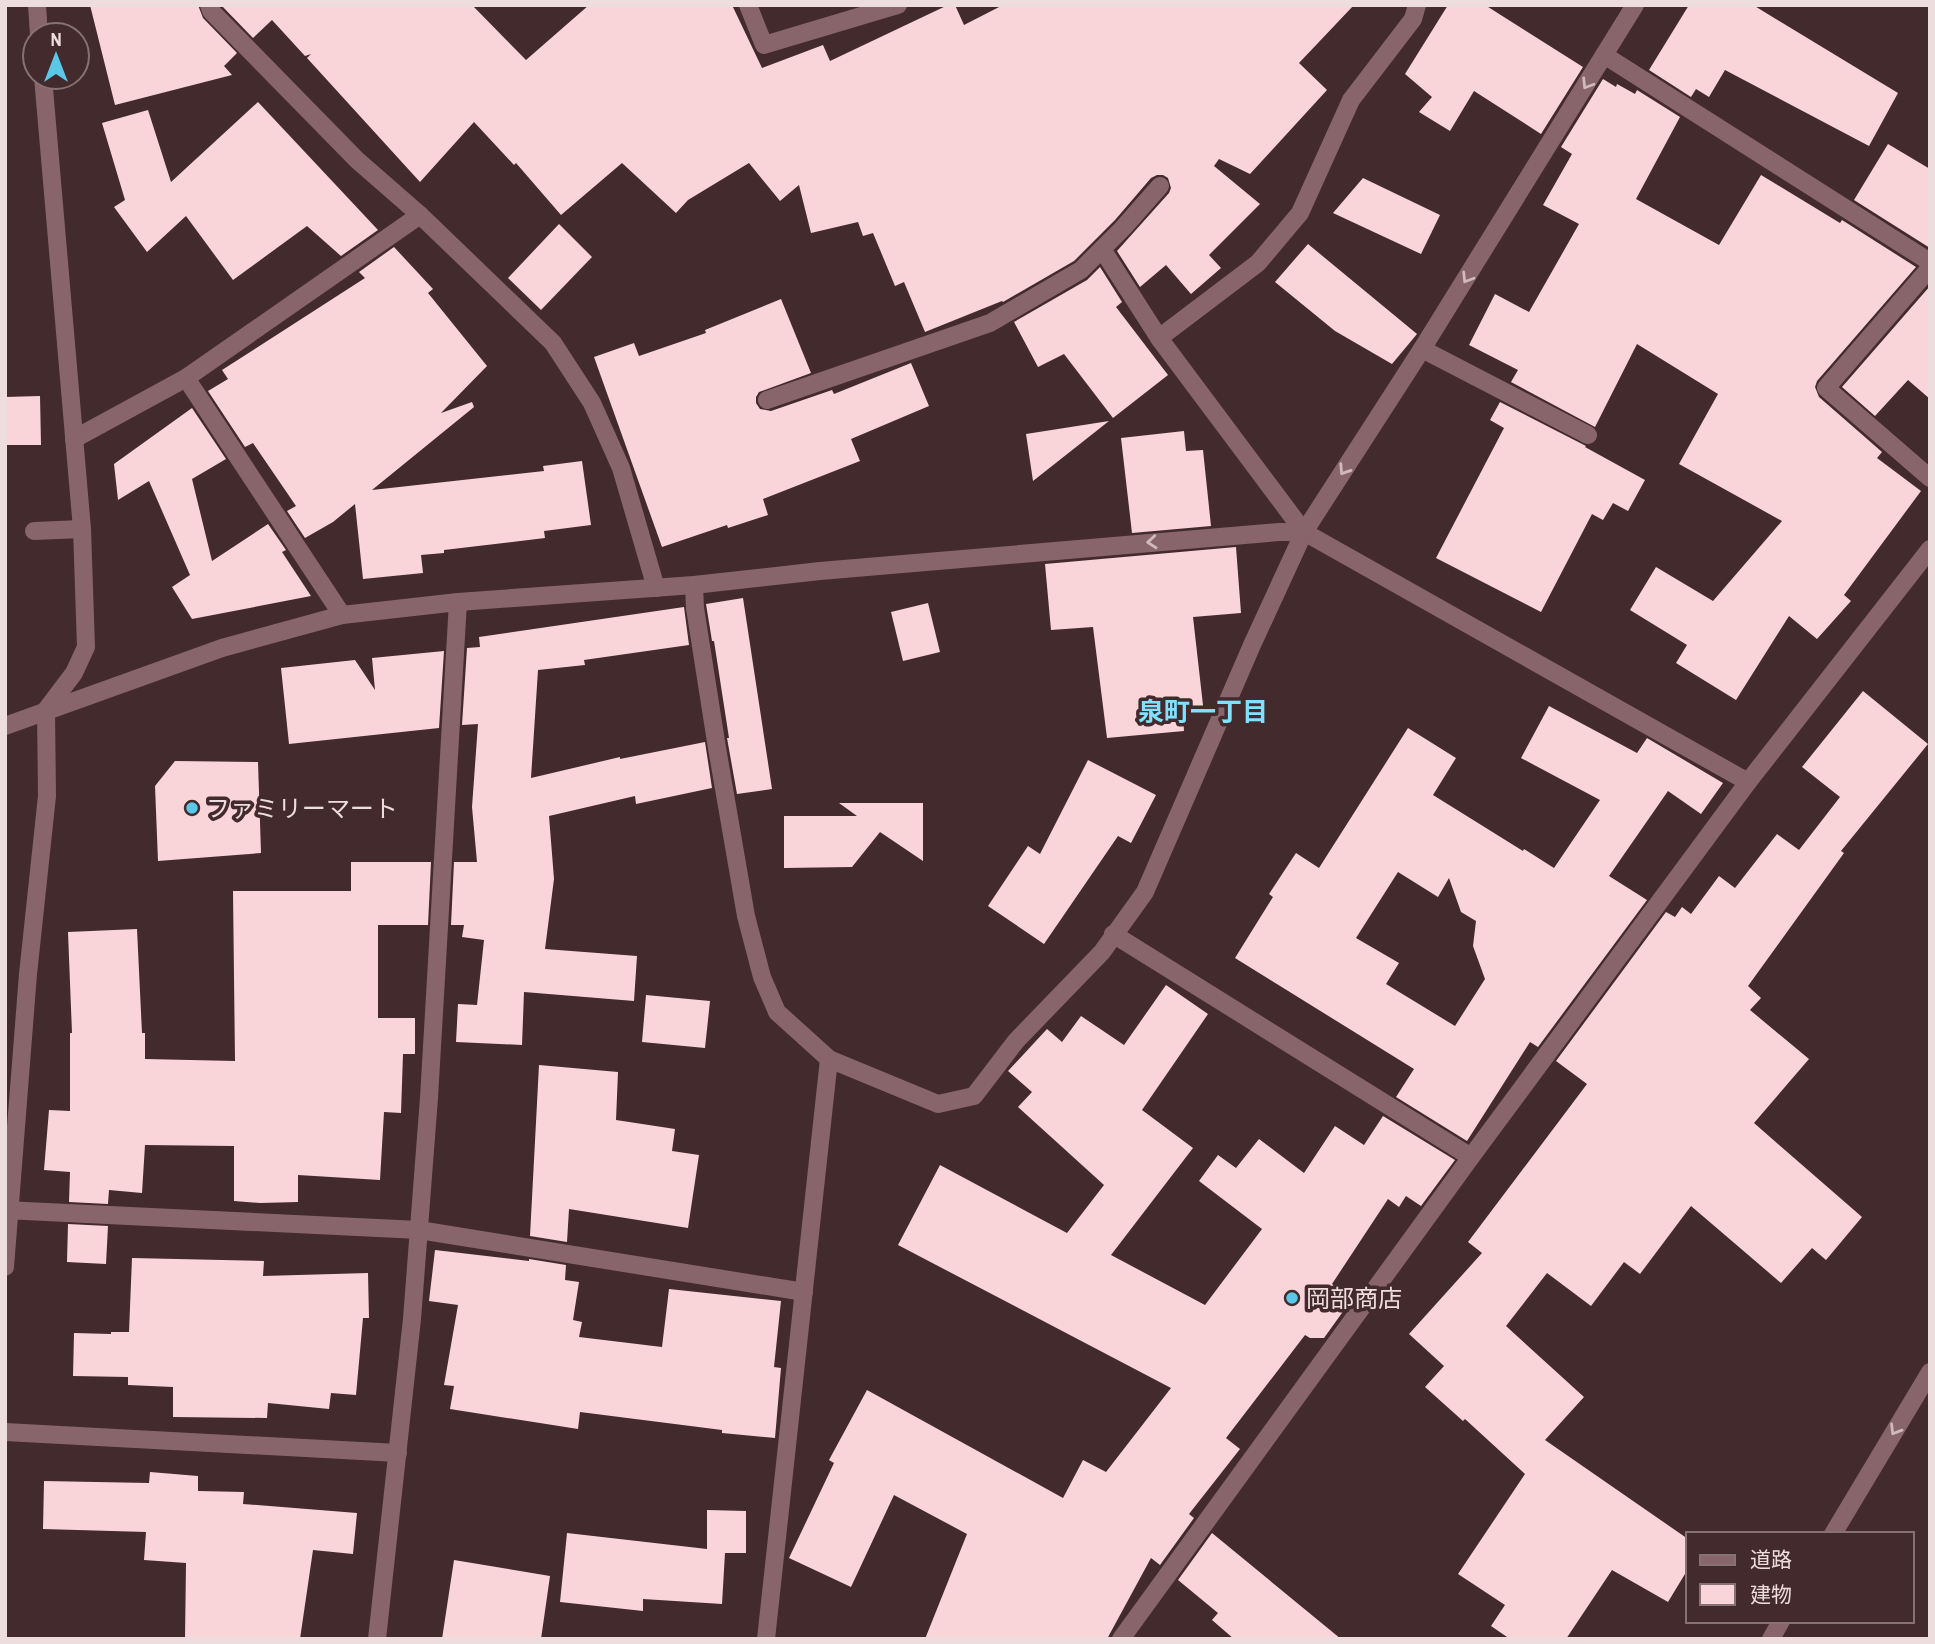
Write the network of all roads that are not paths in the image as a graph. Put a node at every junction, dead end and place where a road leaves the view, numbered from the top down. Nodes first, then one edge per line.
1 (209, 5) edge
2 (748, 5) edge
3 (898, 5) edge
4 (1418, 5) edge
5 (1635, 5) edge
6 (1604, 55) junction
7 (44, 91) edge
8 (1160, 186) dead end
9 (420, 215) junction
10 (1102, 249) junction
11 (1930, 262) edge
12 (1930, 268) edge
13 (1159, 338) junction
14 (1422, 349) junction
15 (186, 378) junction
16 (766, 400) dead end
17 (1588, 435) dead end
18 (74, 439) junction
19 (1930, 478) edge
20 (82, 529) junction
21 (34, 531) dead end
22 (1304, 532) junction
23 (1930, 549) edge
24 (694, 585) junction
25 (656, 588) junction
26 (457, 602) junction
27 (342, 615) junction
28 (46, 710) junction
29 (5, 726) edge
30 (1748, 782) junction
31 (1113, 934) junction
32 (829, 1059) junction
33 (1471, 1157) junction
34 (7, 1210) edge
35 (419, 1230) junction
36 (5, 1267) edge
37 (804, 1292) junction
38 (1930, 1372) edge
39 (5, 1432) edge
40 (398, 1453) junction
41 (1834, 1532) edge
42 (1780, 1623) edge
43 (377, 1639) edge
44 (766, 1639) edge
45 (1121, 1639) edge
46 (1771, 1639) edge

1 - 9 street
2 - 3 street
4 - 13 street
5 - 6 street
6 - 11 street
6 -> 14 street
7 - 18 street
8 - 10 street
9 - 15 street
9 - 25 street
10 - 13 street
10 - 16 street
12 - 19 street
13 - 22 street
14 - 17 street
14 -> 22 street
15 - 18 street
15 - 27 street
18 - 20 street
20 - 21 street
20 - 28 street
22 -> 24 street
22 - 30 street
22 - 31 street
23 - 30 street
24 - 25 street
24 - 32 street
25 - 26 street
26 - 27 street
26 - 35 street
27 - 28 street
28 - 29 street
28 - 34 street
30 - 33 street
31 - 32 street
31 - 33 street
32 - 37 street
33 - 45 street
34 - 35 street
34 - 36 street
35 - 37 street
35 - 40 street
37 - 44 street
38 -> 41 street
39 - 40 street
40 - 43 street
42 - 46 street

